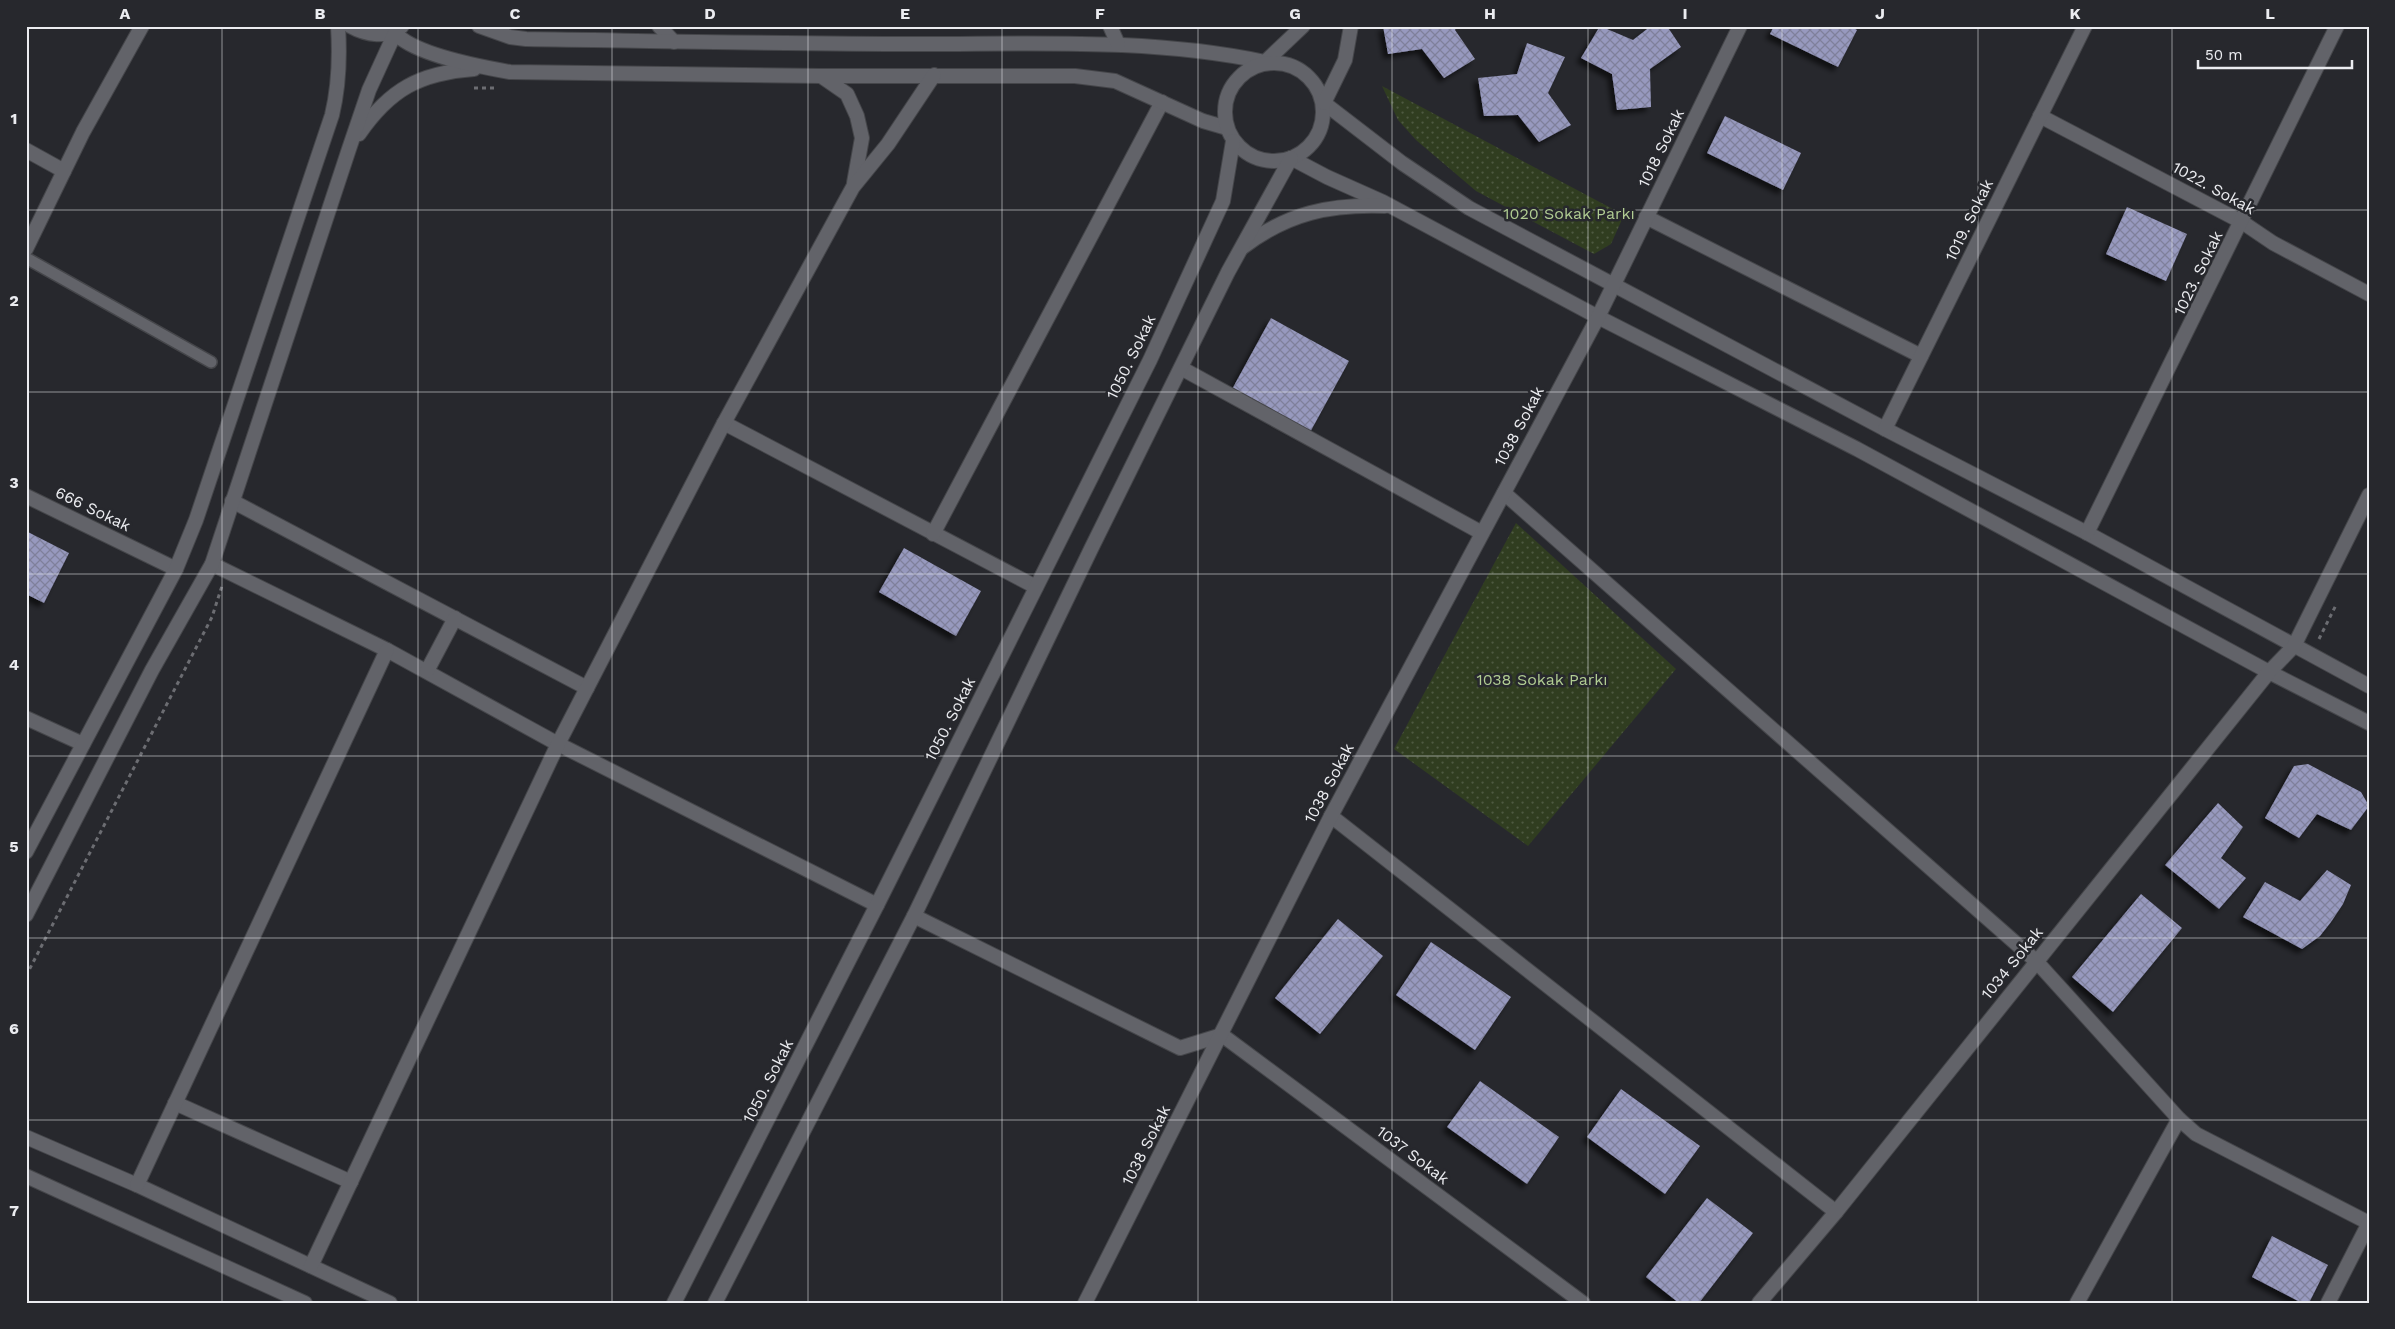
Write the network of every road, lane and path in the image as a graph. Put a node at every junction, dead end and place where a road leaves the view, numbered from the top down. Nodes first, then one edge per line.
1 (142, 26) edge
2 (338, 26) edge
3 (350, 26) edge
4 (479, 26) edge
5 (659, 26) edge
6 (1110, 26) edge
7 (1303, 26) edge
8 (1351, 26) edge
9 (1740, 26) edge
10 (2085, 26) edge
11 (2337, 26) edge
12 (398, 30) edge
13 (674, 42) junction
14 (1118, 44) junction
15 (1265, 62) junction
16 (486, 68) junction
17 (934, 75) junction
18 (821, 76) junction
19 (1162, 102) junction
20 (1324, 103) junction
21 (2040, 116) junction
22 (1230, 135) junction
23 (348, 149) junction
24 (26, 150) edge
25 (1291, 158) junction
26 (64, 171) junction
27 (853, 187) junction
28 (1393, 207) junction
29 (1646, 217) junction
30 (2242, 222) junction
31 (1243, 247) junction
32 (26, 249) edge
33 (26, 258) edge
34 (1613, 285) junction
35 (2369, 294) edge
36 (1598, 317) junction
37 (1921, 356) junction
38 (210, 362) dead end
39 (1180, 368) junction
40 (724, 423) junction
41 (1885, 429) junction
42 (1504, 493) junction
43 (2369, 495) edge
44 (26, 496) edge
45 (232, 501) junction
46 (1482, 533) junction
47 (932, 534) junction
48 (2087, 534) junction
49 (212, 564) junction
50 (176, 569) junction
51 (1036, 587) junction
52 (454, 618) junction
53 (2294, 646) junction
54 (387, 650) junction
55 (427, 671) junction
56 (2269, 672) junction
57 (2369, 686) edge
58 (587, 688) junction
59 (26, 718) edge
60 (2369, 723) edge
61 (83, 744) junction
62 (558, 744) junction
63 (1331, 816) junction
64 (26, 852) edge
65 (877, 905) junction
66 (26, 916) edge
67 (914, 916) junction
68 (2036, 961) junction
69 (1222, 1035) junction
70 (175, 1103) junction
71 (2179, 1119) junction
72 (26, 1137) edge
73 (26, 1176) edge
74 (351, 1182) junction
75 (137, 1185) junction
76 (1836, 1212) junction
77 (2369, 1223) edge
78 (311, 1266) junction
79 (2083, 1301) edge
80 (305, 1303) edge
81 (390, 1303) edge
82 (674, 1303) edge
83 (715, 1303) edge
84 (1084, 1303) edge
85 (1583, 1303) edge
86 (1759, 1303) edge
87 (2328, 1303) edge

1 - 26 street
2 - 50 street
3 - 12 street
4 - 13 street
5 - 13 street
6 - 14 street
7 - 15 street
8 - 20 street
9 - 29 street, 1018 Sokak
10 - 21 street, 1019. Sokak
11 - 30 street, 1023. Sokak
12 - 16 street
12 - 23 street
13 - 14 street
14 - 15 street
15 - 20 street
15 - 22 street
16 - 18 street
16 - 23 street
17 - 18 street
17 - 19 street
17 - 27 street
18 - 27 street
19 - 22 street
19 - 47 street
20 - 25 street
20 - 34 street
21 - 30 street, 1022. Sokak
21 - 37 street, 1019. Sokak
22 - 25 street
22 - 51 street, 1050. Sokak
23 - 45 street
24 - 26 street
25 - 28 street
25 - 31 street
26 - 32 street
27 - 40 street
28 - 31 street
28 - 36 street
29 - 34 street, 1018 Sokak
29 - 37 street
30 - 35 street, 1022. Sokak
30 - 48 street, 1023. Sokak
31 - 39 street
33 - 38 lane
34 - 36 street, 1038 Sokak
34 - 41 street
36 - 42 street, 1038 Sokak
36 - 56 street
37 - 41 street, 1019. Sokak
39 - 46 street
39 - 67 street
40 - 47 street
40 - 58 street
41 - 48 street
42 - 46 street, 1038 Sokak
42 - 68 street
43 - 53 street, 1034 Sokak
44 - 50 street, 666 Sokak
45 - 49 street
45 - 52 street
46 - 63 street, 1038 Sokak
47 - 51 street
48 - 53 street
49 - 54 street
49 - 66 street
50 - 61 street
51 - 65 street, 1050. Sokak
52 - 55 street
52 - 58 street
53 - 56 street, 1034 Sokak
53 - 57 street
54 - 55 street
54 - 70 street
55 - 62 street
56 - 60 street
56 - 68 street, 1034 Sokak
58 - 62 street
59 - 61 street
61 - 64 street
62 - 65 street
62 - 74 street
63 - 69 street, 1038 Sokak
63 - 76 street
65 - 82 street, 1050. Sokak
67 - 69 street
67 - 83 street
68 - 71 street
68 - 76 street, 1034 Sokak
69 - 84 street, 1038 Sokak
69 - 85 street, 1037 Sokak
70 - 74 street
70 - 75 street
71 - 77 street
71 - 79 street
72 - 75 street
73 - 80 street
74 - 78 street
75 - 78 street
76 - 86 street, 1034 Sokak
77 - 87 street
78 - 81 street

